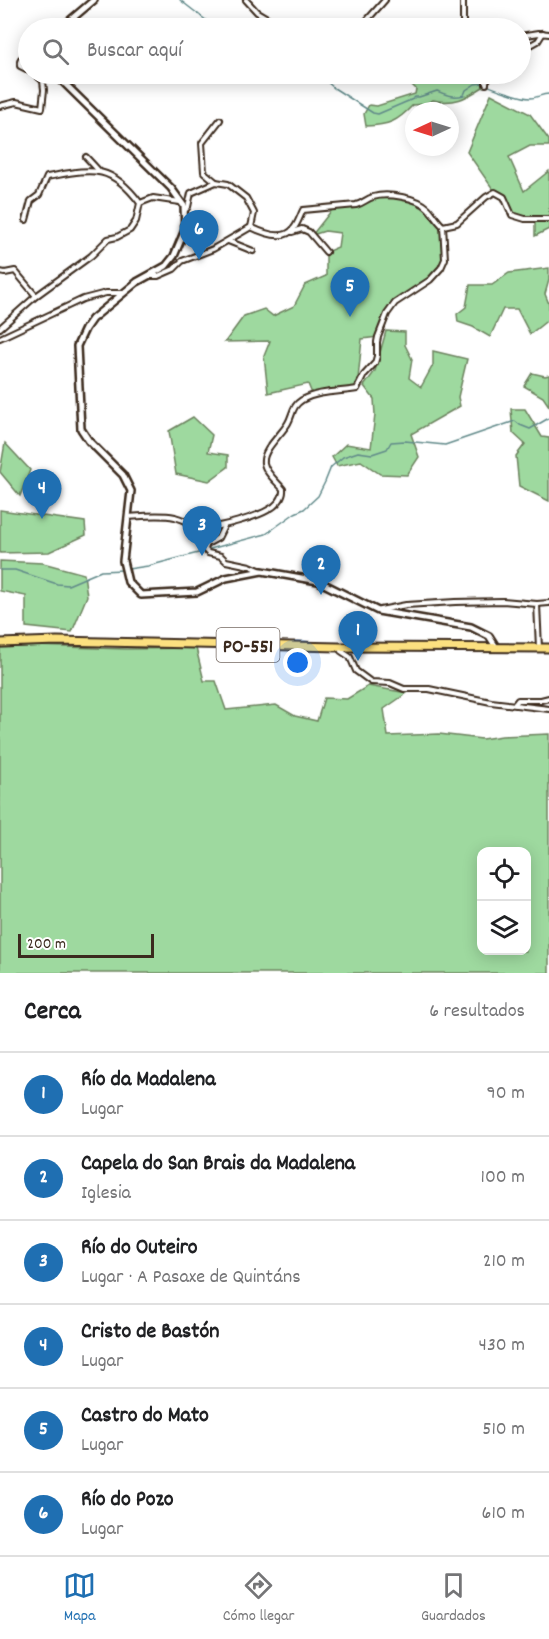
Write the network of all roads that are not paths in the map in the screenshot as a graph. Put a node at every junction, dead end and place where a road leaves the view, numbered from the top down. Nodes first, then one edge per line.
1 (94, 0) edge
2 (246, 0) edge
3 (385, 0) edge
4 (463, 0) edge
5 (73, 18) edge
6 (267, 18) edge
7 (369, 18) edge
8 (462, 18) edge
9 (543, 33) junction
10 (549, 34) edge
11 (531, 35) edge
12 (531, 45) edge
13 (43, 84) edge
14 (66, 84) edge
15 (0, 106) edge
16 (220, 120) dead end
17 (86, 157) dead end
18 (100, 172) junction
19 (216, 182) junction
20 (181, 202) junction
21 (140, 203) junction
22 (184, 211) junction
23 (549, 219) edge
24 (26, 220) dead end
25 (443, 226) junction
26 (251, 227) junction
27 (291, 232) junction
28 (227, 241) junction
29 (253, 251) dead end
30 (326, 252) dead end
31 (0, 272) edge
32 (149, 276) junction
33 (122, 293) junction
34 (36, 297) junction
35 (0, 328) edge
36 (0, 338) edge
37 (128, 517) junction
38 (224, 525) junction
39 (262, 572) junction
40 (549, 603) edge
41 (537, 604) junction
42 (378, 611) junction
43 (0, 643) edge
44 (339, 647) junction
45 (496, 647) junction
46 (539, 648) junction
47 (549, 648) edge
48 (549, 698) edge
49 (515, 704) junction
50 (549, 710) edge

1 - 5 street
2 - 6 street
3 - 7 street
4 - 8 street
9 - 10 street
9 - 11 street
9 - 12 street
13 - 15 street
14 - 20 street
16 - 19 street
17 - 18 street
18 - 21 street
18 - 24 street
19 - 22 street
19 - 26 street
20 - 21 street
20 - 22 street
21 - 34 street
22 - 32 street
23 - 25 street
25 - 27 street
25 - 38 street
26 - 27 street
26 - 28 street
27 - 30 street
28 - 29 street
28 - 32 street
31 - 34 street
32 - 33 street
33 - 36 street
33 - 37 street
34 - 35 street
37 - 38 street
37 - 39 street
38 - 39 street
39 - 42 street
40 - 41 street
41 - 42 street
41 - 46 street
42 - 45 street
43 - 44 main road, PO-551
44 - 45 main road, PO-551
44 - 49 street
45 - 46 main road, PO-551
46 - 47 main road, PO-551
48 - 49 street
49 - 50 street

